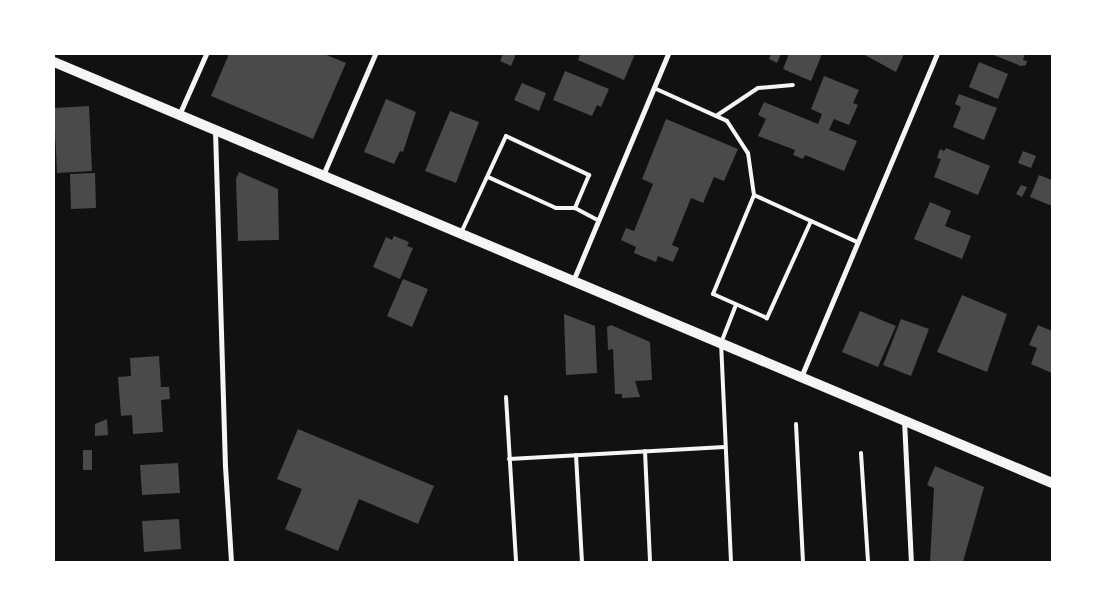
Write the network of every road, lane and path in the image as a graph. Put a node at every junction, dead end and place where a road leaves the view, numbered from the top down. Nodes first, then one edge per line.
1 (206, 54) edge
2 (375, 54) edge
3 (668, 54) edge
4 (937, 54) edge
5 (54, 62) edge
6 (793, 85) dead end
7 (654, 88) junction
8 (179, 115) junction
9 (716, 116) junction
10 (214, 130) junction
11 (323, 176) junction
12 (488, 177) junction
13 (754, 195) junction
14 (575, 208) junction
15 (598, 220) junction
16 (811, 221) junction
17 (461, 234) junction
18 (857, 242) junction
19 (573, 281) junction
20 (736, 305) junction
21 (721, 343) junction
22 (800, 377) junction
23 (506, 397) dead end
24 (904, 420) junction
25 (796, 424) dead end
26 (725, 447) junction
27 (645, 451) junction
28 (861, 453) dead end
29 (576, 455) junction
30 (509, 459) junction
31 (1051, 480) edge
32 (231, 562) edge
33 (516, 562) edge
34 (582, 562) edge
35 (650, 562) edge
36 (731, 562) edge
37 (802, 562) edge
38 (868, 562) edge
39 (911, 562) edge

1 - 8 street
2 - 11 street
3 - 7 street
4 - 18 street
5 - 8 main road
6 - 9 lane
7 - 9 lane
7 - 15 street
8 - 10 main road
9 - 13 lane
10 - 11 main road
10 - 32 street
11 - 17 main road
12 - 14 lane
12 - 14 lane
12 - 17 lane
13 - 16 lane
13 - 20 lane
14 - 15 lane
15 - 19 street
16 - 18 lane
16 - 20 lane
17 - 19 main road
18 - 22 street
19 - 21 main road
20 - 21 lane
21 - 22 main road
21 - 26 lane
22 - 24 main road
23 - 30 lane
24 - 31 main road
24 - 39 street
25 - 37 lane
26 - 27 lane
26 - 36 lane
27 - 29 lane
27 - 35 lane
28 - 38 lane
29 - 30 lane
29 - 34 lane
30 - 33 lane

